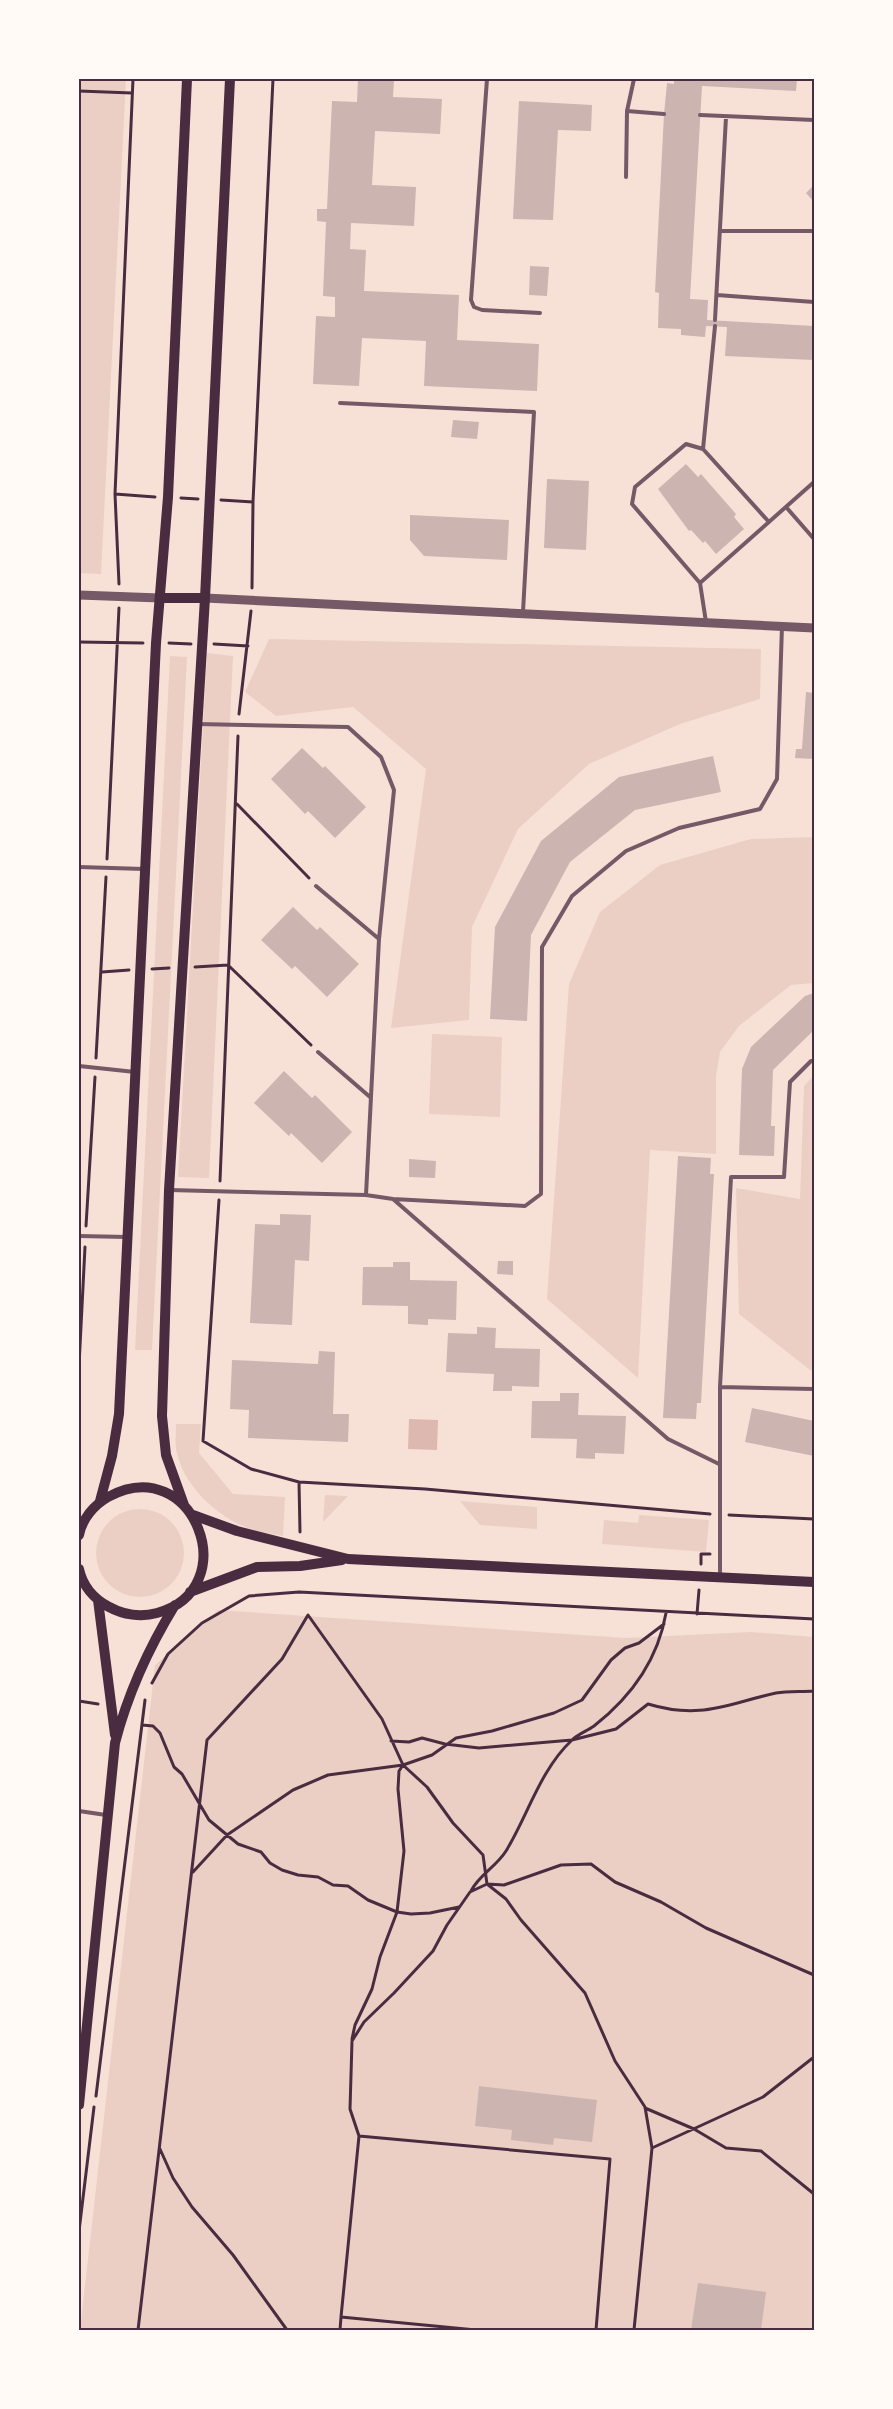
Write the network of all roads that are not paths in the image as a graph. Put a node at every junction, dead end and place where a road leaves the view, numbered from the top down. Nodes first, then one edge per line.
1 (187, 79) edge
2 (230, 79) edge
3 (487, 79) edge
4 (634, 79) edge
5 (627, 110) junction
6 (664, 114) dead end
7 (700, 116) dead end
8 (726, 117) junction
9 (814, 120) edge
10 (626, 177) dead end
11 (721, 231) junction
12 (814, 231) edge
13 (717, 295) junction
14 (814, 302) edge
15 (540, 312) dead end
16 (715, 320) dead end
17 (715, 326) dead end
18 (340, 403) dead end
19 (703, 449) junction
20 (814, 482) edge
21 (786, 507) junction
22 (769, 522) junction
23 (814, 539) edge
24 (700, 584) junction
25 (79, 595) edge
26 (160, 598) junction
27 (205, 598) junction
28 (523, 612) junction
29 (706, 622) junction
30 (782, 625) junction
31 (814, 628) edge
32 (196, 724) junction
33 (79, 867) edge
34 (146, 869) junction
35 (316, 886) road end
36 (379, 938) junction
37 (318, 1052) road end
38 (814, 1061) edge
39 (79, 1066) edge
40 (137, 1072) junction
41 (370, 1098) junction
42 (169, 1190) junction
43 (366, 1195) junction
44 (393, 1199) junction
45 (79, 1236) edge
46 (127, 1238) junction
47 (720, 1387) junction
48 (814, 1389) edge
49 (719, 1464) junction
50 (100, 1501) junction
51 (184, 1505) junction
52 (90, 1511) junction
53 (79, 1514) edge
54 (193, 1515) junction
55 (79, 1535) edge
56 (348, 1559) junction
57 (79, 1569) edge
58 (720, 1577) junction
59 (814, 1582) edge
60 (79, 1587) edge
61 (89, 1591) junction
62 (190, 1592) junction
63 (98, 1600) junction
64 (175, 1605) junction
65 (115, 1743) junction
66 (79, 1811) edge
67 (108, 1815) junction
68 (81, 2063) edge
69 (79, 2105) edge

1 - 26 main road
2 - 27 main road
3 - 15 lane
4 - 5 lane
5 - 6 lane
5 - 10 lane
7 - 8 lane
8 - 9 lane
8 - 11 lane
11 - 12 lane
11 - 13 lane
13 - 14 lane
13 - 16 lane
17 - 19 lane
18 - 28 lane
19 - 22 lane
19 - 24 lane
20 - 21 lane
21 - 22 lane
21 - 23 lane
22 - 24 lane
24 - 29 lane
25 - 26 street
26 - 27 main road
26 - 34 main road
27 - 28 street
27 - 32 main road
28 - 29 street
29 - 30 street
30 - 31 street
30 - 44 lane
32 - 36 lane
32 - 42 main road
33 - 34 lane
34 - 40 main road
35 - 36 lane
36 - 41 lane
37 - 41 lane
38 - 47 lane
39 - 40 lane
40 - 46 main road
41 - 43 lane
42 - 43 lane
42 - 51 main road
43 - 44 lane
44 - 49 lane
45 - 46 lane
46 - 50 main road
47 - 48 lane
47 - 49 lane
49 - 58 lane
50 - 51 main road
50 - 52 main road
51 - 54 main road
52 - 53 main road
52 - 55 main road
54 - 56 main road
54 - 62 main road
56 - 58 main road
56 - 62 main road
57 - 61 main road
58 - 59 main road
60 - 61 main road
61 - 63 main road
62 - 64 main road
63 - 64 main road
63 - 65 main road
64 - 65 main road
65 - 67 main road
66 - 67 lane
67 - 68 main road
68 - 69 main road

